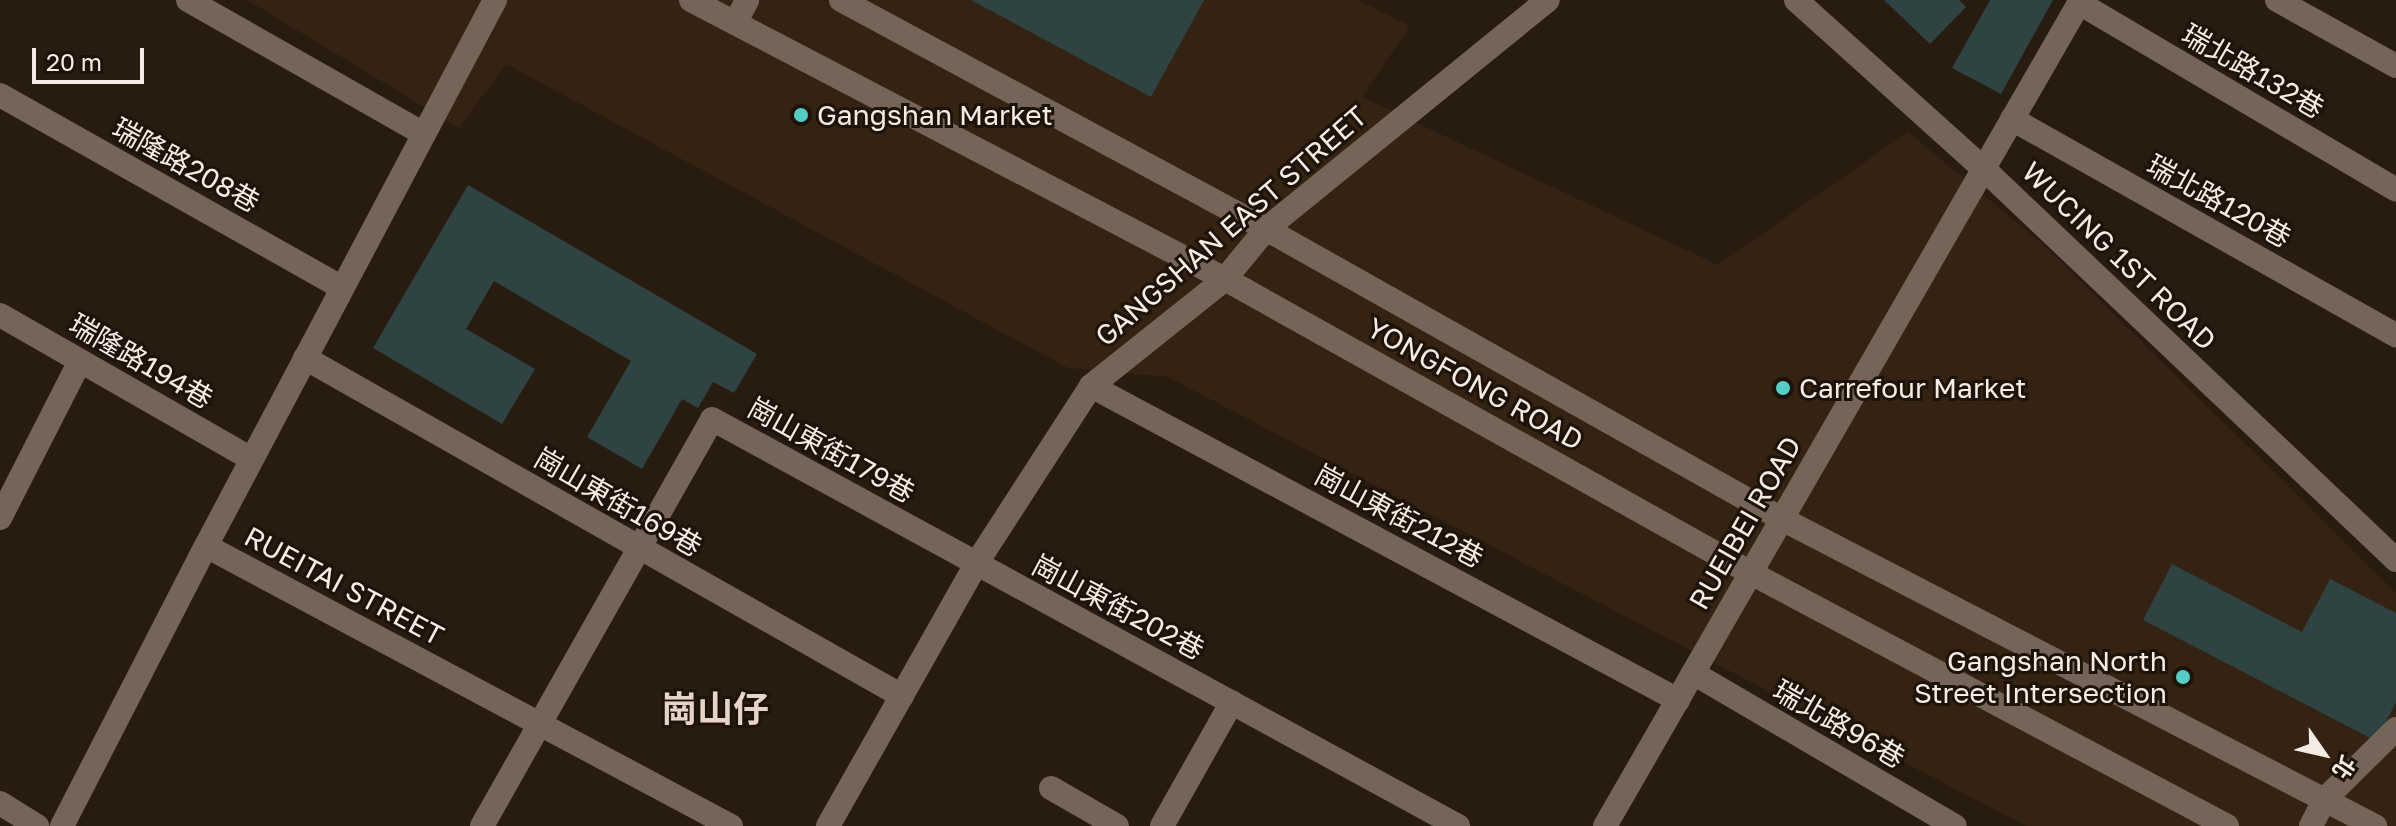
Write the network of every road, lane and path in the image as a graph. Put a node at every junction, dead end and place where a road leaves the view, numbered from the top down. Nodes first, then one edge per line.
1 (188, 0) edge
2 (495, 0) edge
3 (691, 0) edge
4 (747, 0) edge
5 (841, 0) edge
6 (1548, 0) edge
7 (1796, 0) edge
8 (2277, 0) edge
9 (2080, 2) edge
10 (735, 23) junction
11 (2396, 66) edge
12 (0, 95) edge
13 (2012, 119) junction
14 (424, 134) junction
15 (1984, 169) junction
16 (2396, 190) edge
17 (1266, 229) junction
18 (1225, 279) junction
19 (342, 288) junction
20 (0, 315) edge
21 (2396, 335) edge
22 (305, 358) junction
23 (80, 361) junction
24 (1091, 386) junction
25 (251, 459) junction
26 (0, 518) edge
27 (1782, 519) junction
28 (206, 546) junction
29 (637, 548) junction
30 (2396, 560) edge
31 (976, 564) junction
32 (1751, 573) junction
33 (1693, 673) junction
34 (902, 696) junction
35 (1678, 700) junction
36 (1232, 702) junction
37 (540, 725) junction
38 (2396, 729) edge
39 (1051, 788) dead end
40 (2325, 799) junction
41 (0, 803) edge
42 (37, 826) edge
43 (62, 826) edge
44 (482, 826) edge
45 (731, 826) edge
46 (828, 826) edge
47 (1117, 826) edge
48 (1162, 826) edge
49 (1458, 826) edge
50 (1605, 826) edge
51 (1955, 826) edge
52 (2227, 826) edge
53 (2311, 826) edge
54 (2375, 826) edge

1 - 14 street
2 - 14 street
3 - 10 street, YONGFONG ROAD
4 - 10 street
5 - 17 street, YONGFONG ROAD
6 - 17 street, GANGSHAN EAST STREET
7 - 15 street, WUCING 1ST ROAD
8 - 11 street
9 - 13 street, RUEIBEI ROAD
9 - 16 street, 瑞北路132巷
10 - 18 street, YONGFONG ROAD
12 - 19 street, 瑞隆路208巷
13 - 15 street, RUEIBEI ROAD
13 - 21 street, 瑞北路120巷
14 - 19 street
15 - 27 street, RUEIBEI ROAD
15 - 30 street, WUCING 1ST ROAD
17 - 18 street, GANGSHAN EAST STREET
17 - 27 street, YONGFONG ROAD
18 - 24 street, GANGSHAN EAST STREET
18 - 32 street, YONGFONG ROAD
19 - 22 street
20 - 23 street, 瑞隆路194巷
22 - 25 street
22 - 29 street, 崗山東街169巷
23 - 25 street, 瑞隆路194巷
23 - 26 street
24 - 31 street, GANGSHAN EAST STREET
24 - 35 street, 崗山東街212巷
25 - 28 street
27 - 32 street, RUEIBEI ROAD
27 - 40 street, YONGFONG ROAD
28 - 37 street, RUEITAI STREET
28 - 43 street, RUEITAI STREET
29 - 31 street, 崗山東街179巷
29 - 34 street, 崗山東街169巷
29 - 37 street, 崗山東街179巷
31 - 34 street, GANGSHAN EAST STREET
31 - 36 street, 崗山東街202巷
32 - 33 street, RUEIBEI ROAD
32 - 52 street, YONGFONG ROAD
33 - 35 street, RUEIBEI ROAD
33 - 51 street, 瑞北路96巷
34 - 46 street, GANGSHAN EAST STREET
35 - 50 street, RUEIBEI ROAD
36 - 48 street
36 - 49 street, 崗山東街202巷
37 - 44 street, 崗山東街179巷
37 - 45 street, RUEITAI STREET
38 - 40 street
39 - 47 street
40 - 53 street
40 - 54 street, YONGFONG ROAD
41 - 42 street

